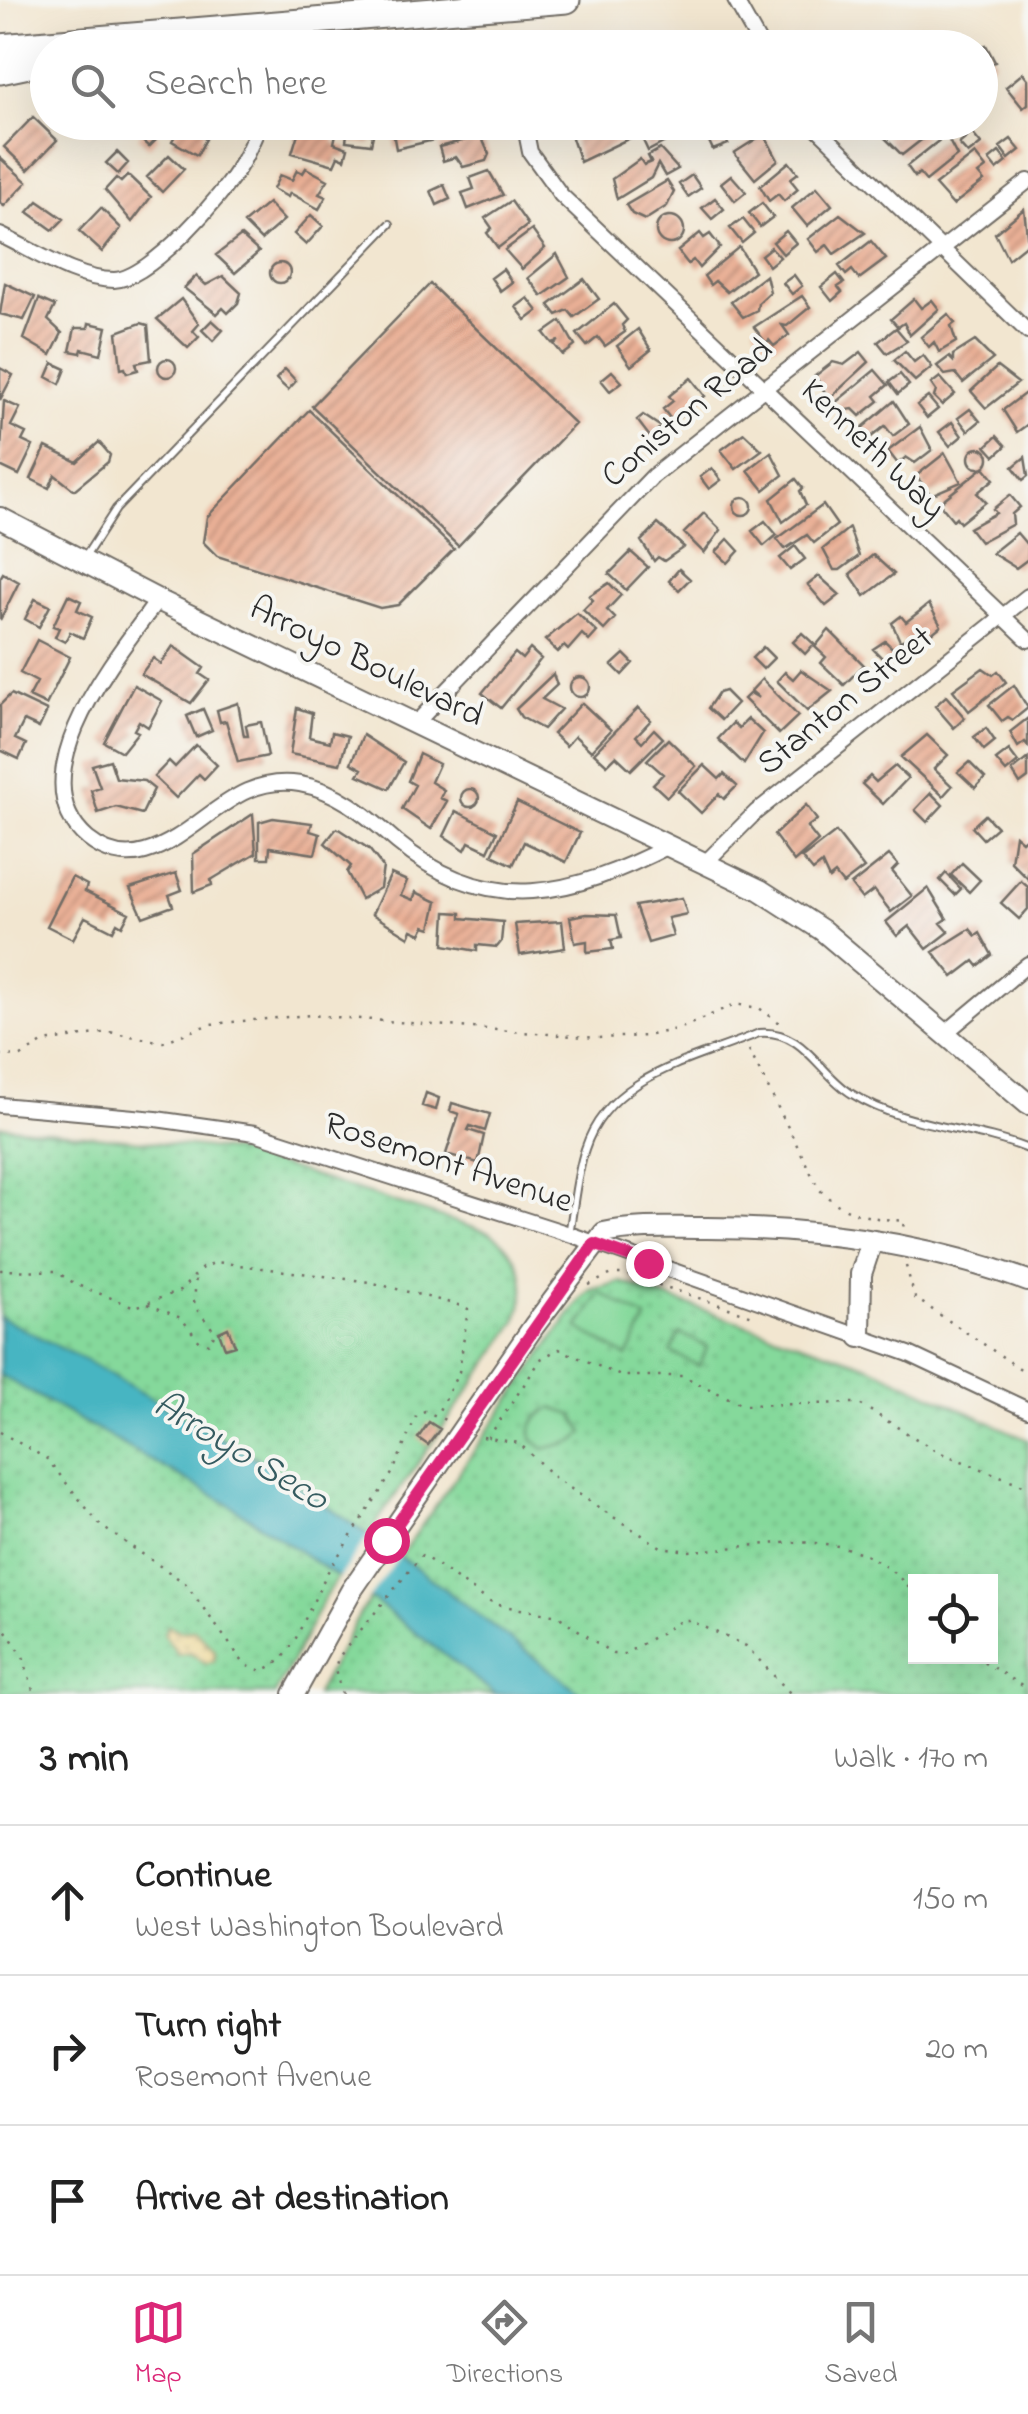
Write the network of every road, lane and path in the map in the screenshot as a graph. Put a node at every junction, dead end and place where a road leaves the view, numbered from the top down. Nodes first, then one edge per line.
1 (567, 0) edge
2 (735, 0) edge
3 (217, 27) junction
4 (183, 30) edge
5 (203, 30) edge
6 (752, 30) edge
7 (30, 43) edge
8 (0, 46) edge
9 (30, 65) edge
10 (0, 71) edge
11 (252, 140) edge
12 (528, 140) edge
13 (829, 140) edge
14 (1028, 182) edge
15 (390, 224) dead end
16 (0, 235) edge
17 (940, 248) junction
18 (1028, 332) edge
19 (763, 387) junction
20 (0, 518) edge
21 (84, 558) junction
22 (1028, 596) edge
23 (158, 600) junction
24 (1003, 616) junction
25 (1028, 640) edge
26 (416, 724) junction
27 (672, 844) junction
28 (706, 862) junction
29 (1028, 964) edge
30 (780, 1034) junction
31 (943, 1035) junction
32 (744, 1040) junction
33 (0, 1055) edge
34 (1028, 1104) edge
35 (0, 1105) edge
36 (1028, 1149) edge
37 (902, 1232) dead end
38 (569, 1234) junction
39 (872, 1240) junction
40 (594, 1244) junction
41 (906, 1264) dead end
42 (0, 1270) edge
43 (196, 1274) junction
44 (1028, 1281) edge
45 (583, 1289) dead end
46 (147, 1304) junction
47 (771, 1323) dead end
48 (860, 1337) junction
49 (534, 1357) dead end
50 (522, 1373) dead end
51 (1028, 1374) edge
52 (1028, 1410) edge
53 (436, 1415) junction
54 (448, 1421) dead end
55 (0, 1432) edge
56 (1028, 1487) edge
57 (908, 1588) edge
58 (0, 1622) edge
59 (987, 1664) edge
60 (1028, 1690) edge
61 (34, 1694) edge
62 (294, 1694) edge
63 (342, 1694) edge
64 (790, 1694) edge

1 - 3 highway
2 - 6 street
3 - 4 highway
3 - 5 highway
7 - 8 highway
9 - 10 highway
11 - 16 street
12 - 19 street, Kenneth Way
13 - 17 street
14 - 17 street, Coniston Road
15 - 21 lane
17 - 18 street
17 - 19 street, Coniston Road
19 - 24 street, Kenneth Way
19 - 26 street, Coniston Road
20 - 21 street, Arroyo Boulevard
21 - 23 street, Arroyo Boulevard
22 - 24 street, Stanton Street
23 - 26 street, Arroyo Boulevard
23 - 27 street
24 - 25 street, Kenneth Way
24 - 28 street, Stanton Street
26 - 27 street, Arroyo Boulevard
27 - 28 street, Arroyo Boulevard
28 - 31 street, Arroyo Boulevard
29 - 31 street
30 - 32 lane
30 - 33 path
30 - 36 lane
31 - 34 street, Arroyo Boulevard
32 - 37 path
32 - 38 lane
35 - 38 street, Rosemont Avenue
38 - 40 street, Rosemont Avenue
39 - 40 street
39 - 44 street
39 - 48 street
40 - 48 street, Rosemont Avenue
40 - 62 street
41 - 51 path
42 - 46 path
43 - 46 path
43 - 46 path
43 - 53 path
45 - 47 path
48 - 52 street, Rosemont Avenue
49 - 50 path
53 - 54 path
53 - 55 path
56 - 57 path
58 - 61 path
59 - 60 path
63 - 64 path

